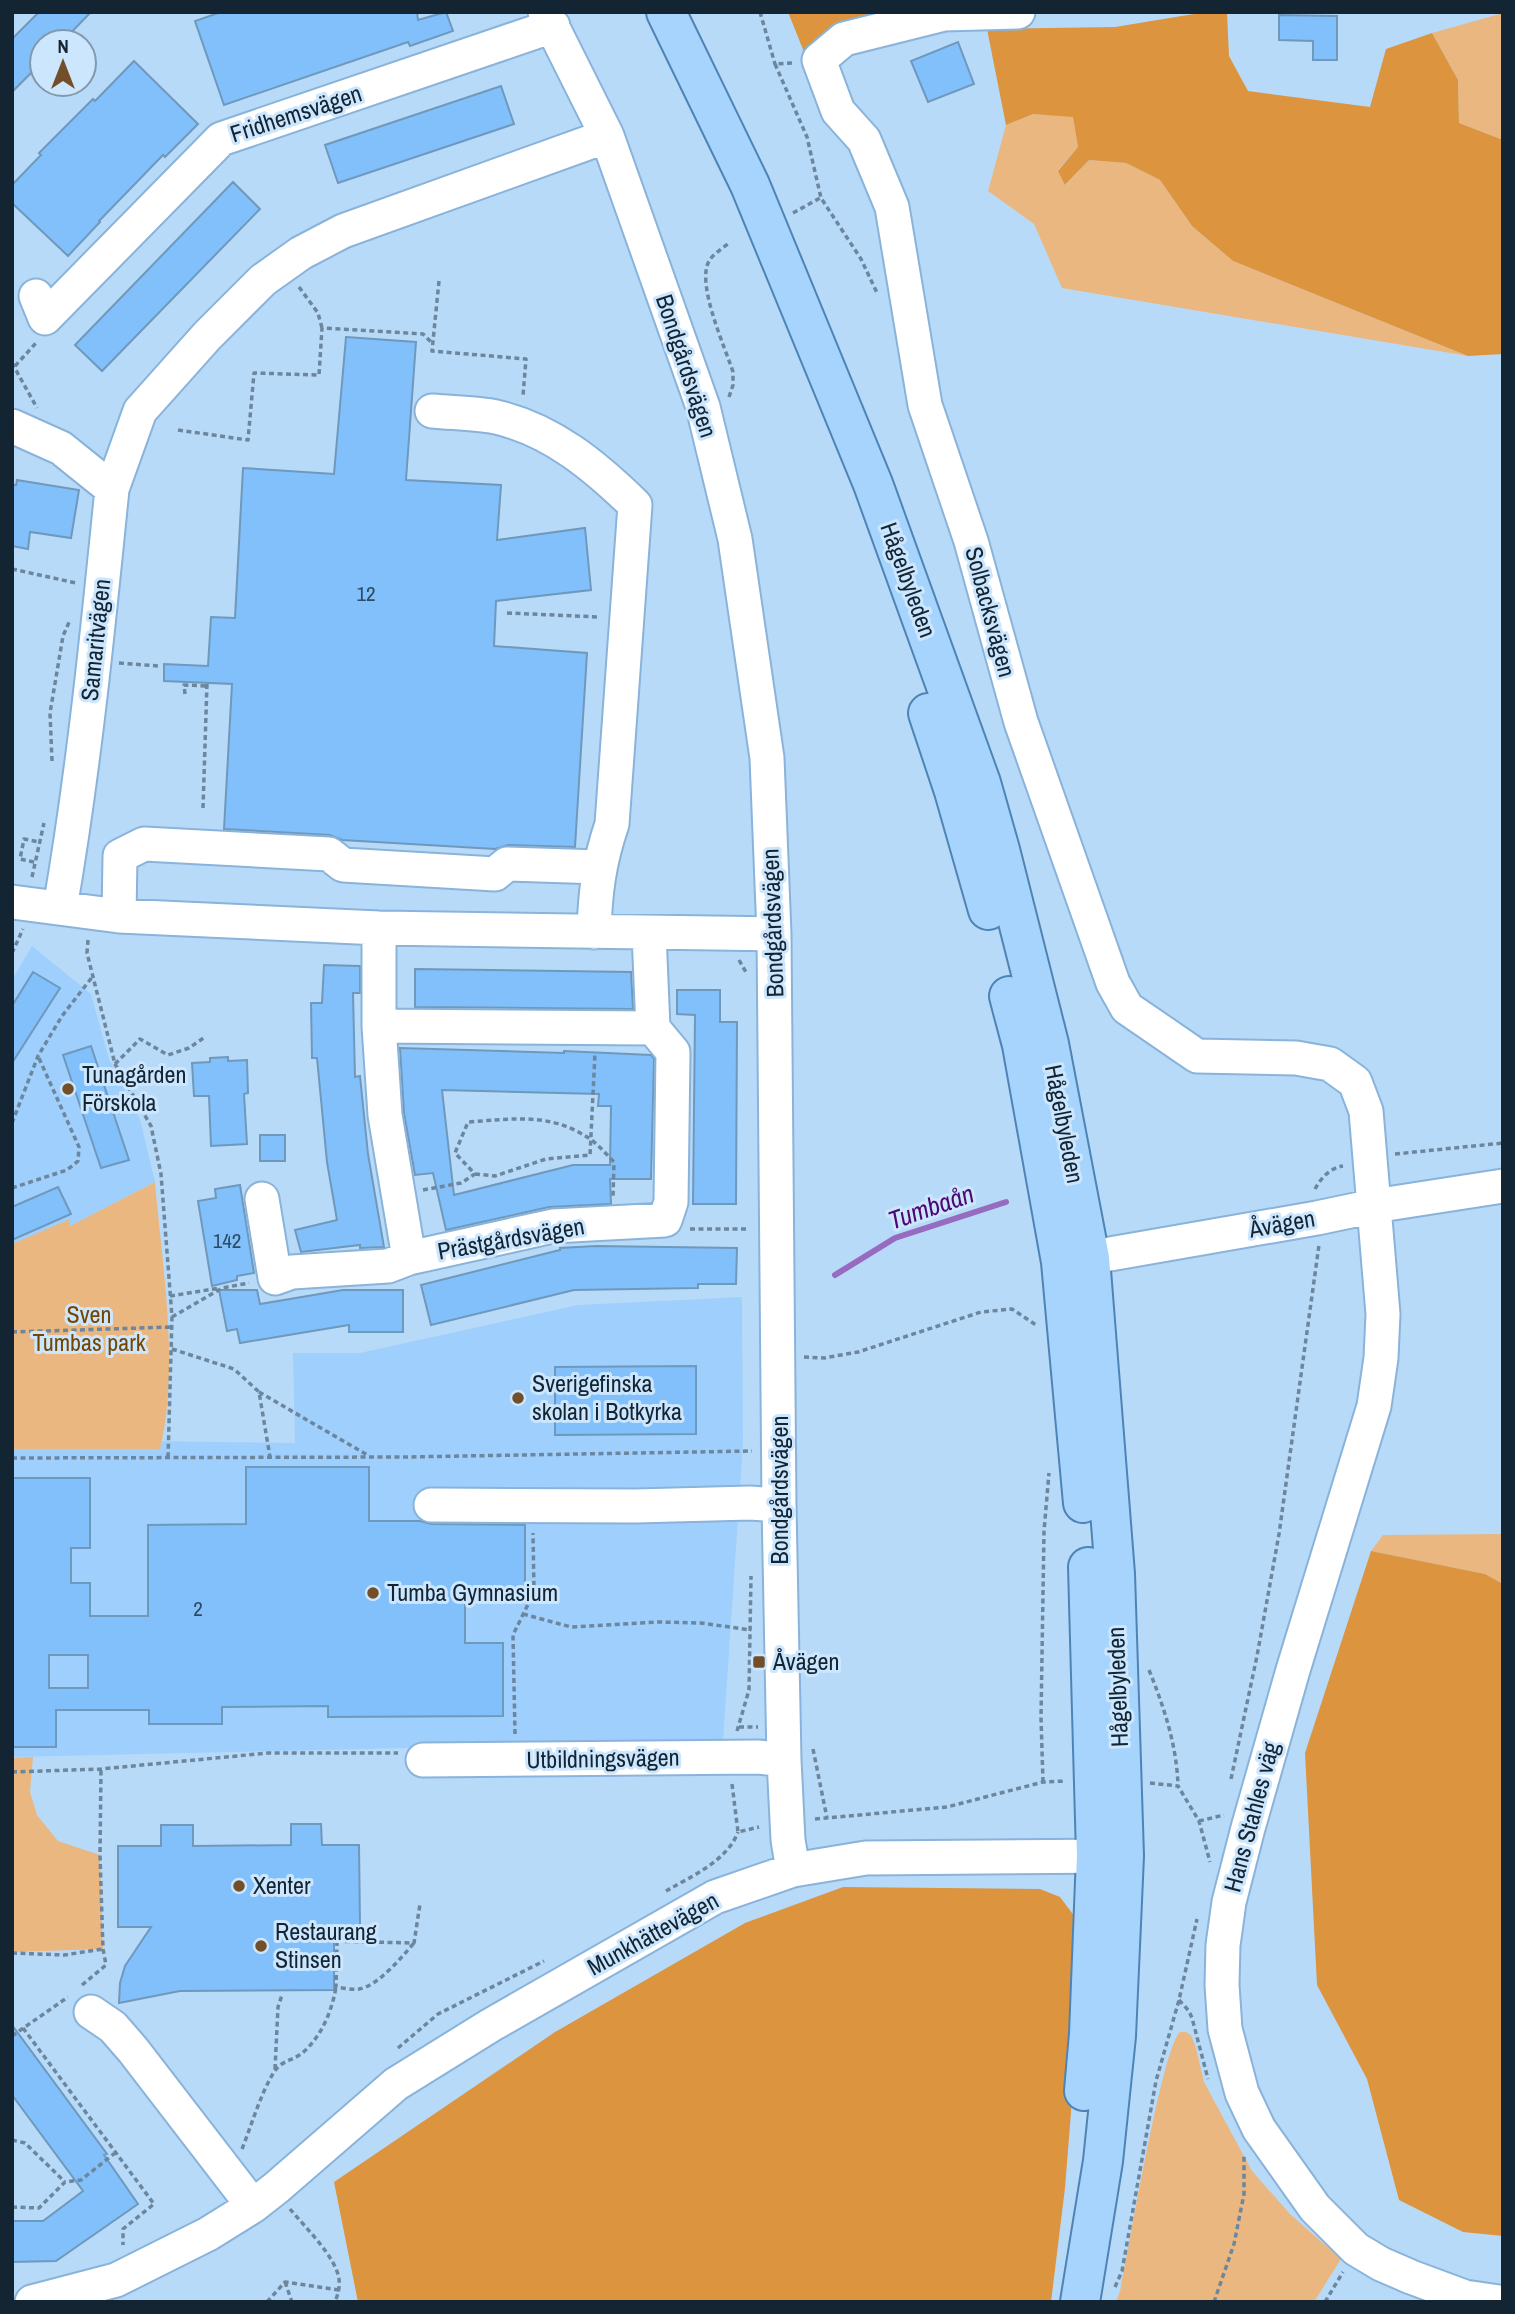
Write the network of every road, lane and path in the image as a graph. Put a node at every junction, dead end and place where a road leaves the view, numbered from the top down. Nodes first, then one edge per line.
1 (643, 12) edge
2 (666, 12) edge
3 (760, 12) edge
4 (1018, 12) edge
5 (549, 19) edge
6 (818, 60) junction
7 (775, 64) junction
8 (607, 136) junction
9 (821, 198) junction
10 (788, 215) dead end
11 (729, 243) dead end
12 (439, 281) dead end
13 (298, 285) dead end
14 (36, 296) dead end
15 (911, 313) junction
16 (322, 328) junction
17 (433, 344) junction
18 (703, 407) junction
19 (432, 411) dead end
20 (521, 425) junction
21 (12, 426) edge
22 (178, 430) dead end
23 (112, 489) junction
24 (12, 569) edge
25 (102, 589) junction
26 (507, 613) dead end
27 (604, 618) dead end
28 (185, 694) dead end
29 (203, 808) dead end
30 (39, 842) dead end
31 (34, 862) dead end
32 (600, 867) junction
33 (12, 902) edge
34 (90, 913) junction
35 (379, 928) junction
36 (594, 932) junction
37 (649, 933) junction
38 (739, 934) junction
39 (774, 934) junction
40 (747, 974) dead end
41 (93, 976) junction
42 (379, 1026) junction
43 (597, 1027) junction
44 (653, 1028) junction
45 (205, 1037) dead end
46 (38, 1056) junction
47 (115, 1063) junction
48 (12, 1123) edge
49 (592, 1139) junction
50 (475, 1174) junction
51 (1503, 1186) edge
52 (12, 1188) edge
53 (398, 1194) junction
54 (262, 1199) dead end
55 (1374, 1206) junction
56 (1317, 1218) junction
57 (665, 1220) junction
58 (613, 1222) junction
59 (748, 1229) dead end
60 (409, 1258) junction
61 (1076, 1260) junction
62 (249, 1283) dead end
63 (222, 1288) junction
64 (170, 1296) junction
65 (172, 1317) junction
66 (172, 1327) junction
67 (12, 1332) edge
68 (1041, 1336) dead end
69 (172, 1349) junction
70 (779, 1356) junction
71 (259, 1392) junction
72 (752, 1451) dead end
73 (270, 1457) junction
74 (370, 1457) junction
75 (12, 1458) edge
76 (168, 1459) junction
77 (1051, 1463) dead end
78 (431, 1505) dead end
79 (533, 1505) junction
80 (779, 1505) junction
81 (751, 1566) dead end
82 (523, 1614) junction
83 (751, 1630) junction
84 (1147, 1666) dead end
85 (811, 1739) dead end
86 (515, 1747) dead end
87 (732, 1758) junction
88 (423, 1760) joint
89 (784, 1760) junction
90 (101, 1769) junction
91 (12, 1772) edge
92 (1075, 1781) dead end
93 (1043, 1782) junction
94 (1140, 1782) dead end
95 (1178, 1786) junction
96 (1230, 1787) dead end
97 (1225, 1805) dead end
98 (827, 1818) junction
99 (786, 1821) junction
100 (1219, 1827) dead end
101 (1214, 1852) dead end
102 (1110, 1856) junction
103 (793, 1870) junction
104 (420, 1904) dead end
105 (1199, 1913) dead end
106 (328, 1941) dead end
107 (337, 1941) junction
108 (414, 1943) junction
109 (103, 1949) junction
110 (12, 1953) edge
111 (337, 1987) junction
112 (282, 1995) dead end
113 (82, 2003) junction
114 (23, 2028) junction
115 (12, 2036) edge
116 (275, 2070) junction
117 (12, 2140) edge
118 (115, 2153) junction
119 (1244, 2153) dead end
120 (239, 2155) dead end
121 (65, 2182) junction
122 (265, 2197) junction
123 (12, 2207) edge
124 (1356, 2249) junction
125 (123, 2255) dead end
126 (285, 2282) junction
127 (340, 2290) junction
128 (1096, 2297) edge
129 (32, 2302) edge
130 (267, 2302) edge
131 (292, 2302) edge
132 (335, 2302) edge
133 (1063, 2302) edge
134 (1214, 2302) edge
135 (1325, 2302) edge
136 (1499, 2302) edge

1 - 61 main road, Hågelbyleden
2 - 61 main road, Hågelbyleden
3 - 7 path
4 - 6 street
5 - 8 street, Bondgårdsvägen
5 - 14 street, Fridhemsvägen
6 - 7 path
6 - 15 street, Solbacksvägen
7 - 9 path
8 - 18 street, Bondgårdsvägen
8 - 23 street, Samaritvägen
9 - 10 path
9 - 15 path
11 - 18 path
12 - 17 path
13 - 16 path
15 - 55 street, Solbacksvägen
16 - 17 path
16 - 22 path
17 - 20 path
18 - 39 street, Bondgårdsvägen
19 - 20 street
20 - 32 street
21 - 23 street
23 - 25 street, Samaritvägen
24 - 25 path
25 - 34 street, Samaritvägen
26 - 27 path
28 - 29 path
30 - 31 path
32 - 34 street
32 - 36 street
33 - 34 street
34 - 35 street
34 - 41 path
35 - 36 street
35 - 42 street, Prästgårdsvägen
36 - 37 street
37 - 38 street
37 - 44 street
38 - 39 street
38 - 40 path
39 - 70 street, Bondgårdsvägen
41 - 46 path
41 - 47 path
42 - 43 street
42 - 53 street, Prästgårdsvägen
43 - 44 street
43 - 49 path
44 - 57 street
45 - 47 path
46 - 48 path
46 - 52 path
47 - 64 path
49 - 50 path
49 - 50 path
49 - 58 path
50 - 53 path
51 - 55 street, Åvägen
53 - 60 street, Prästgårdsvägen
54 - 60 street, Prästgårdsvägen
55 - 56 street, Åvägen
55 - 124 street, Hans Stahles väg
56 - 61 street, Åvägen
56 - 96 path
57 - 58 street, Prästgårdsvägen
57 - 59 path
58 - 60 street, Prästgårdsvägen
61 - 102 main road, Hågelbyleden
62 - 63 path
63 - 64 path
63 - 65 path
64 - 65 path
65 - 66 path
66 - 67 path
66 - 69 path
68 - 70 path
69 - 71 path
69 - 76 path
70 - 80 street, Bondgårdsvägen
71 - 73 path
71 - 74 path
72 - 74 path
73 - 74 path
73 - 76 path
75 - 76 path
77 - 93 path
78 - 79 street
79 - 80 street
79 - 82 path
80 - 89 street, Bondgårdsvägen
81 - 83 path
82 - 83 path
82 - 86 path
83 - 87 path
84 - 95 path
85 - 98 path
87 - 88 street, Utbildningsvägen
87 - 89 street, Utbildningsvägen
87 - 99 path
88 - 90 path
89 - 99 street, Bondgårdsvägen
90 - 91 path
90 - 109 path
92 - 93 path
93 - 98 path
94 - 95 path
95 - 101 path
97 - 100 path
98 - 99 path
99 - 103 street, Bondgårdsvägen
102 - 103 street, Munkhättevägen
102 - 128 main road, Hågelbyleden
102 - 133 main road, Hågelbyleden
103 - 122 street, Munkhättevägen
104 - 108 path
105 - 128 path
106 - 107 path
107 - 108 path
107 - 111 path
108 - 111 path
109 - 110 path
109 - 113 path
111 - 116 path
112 - 116 path
113 - 114 path
113 - 122 street
114 - 115 path
114 - 118 path
116 - 120 path
117 - 121 path
118 - 121 path
118 - 125 path
119 - 134 path
121 - 123 path
122 - 127 path
122 - 129 street, Munkhättevägen
124 - 135 path
124 - 136 street, Hans Stahles väg
126 - 127 path
126 - 130 path
126 - 131 path
127 - 132 path

